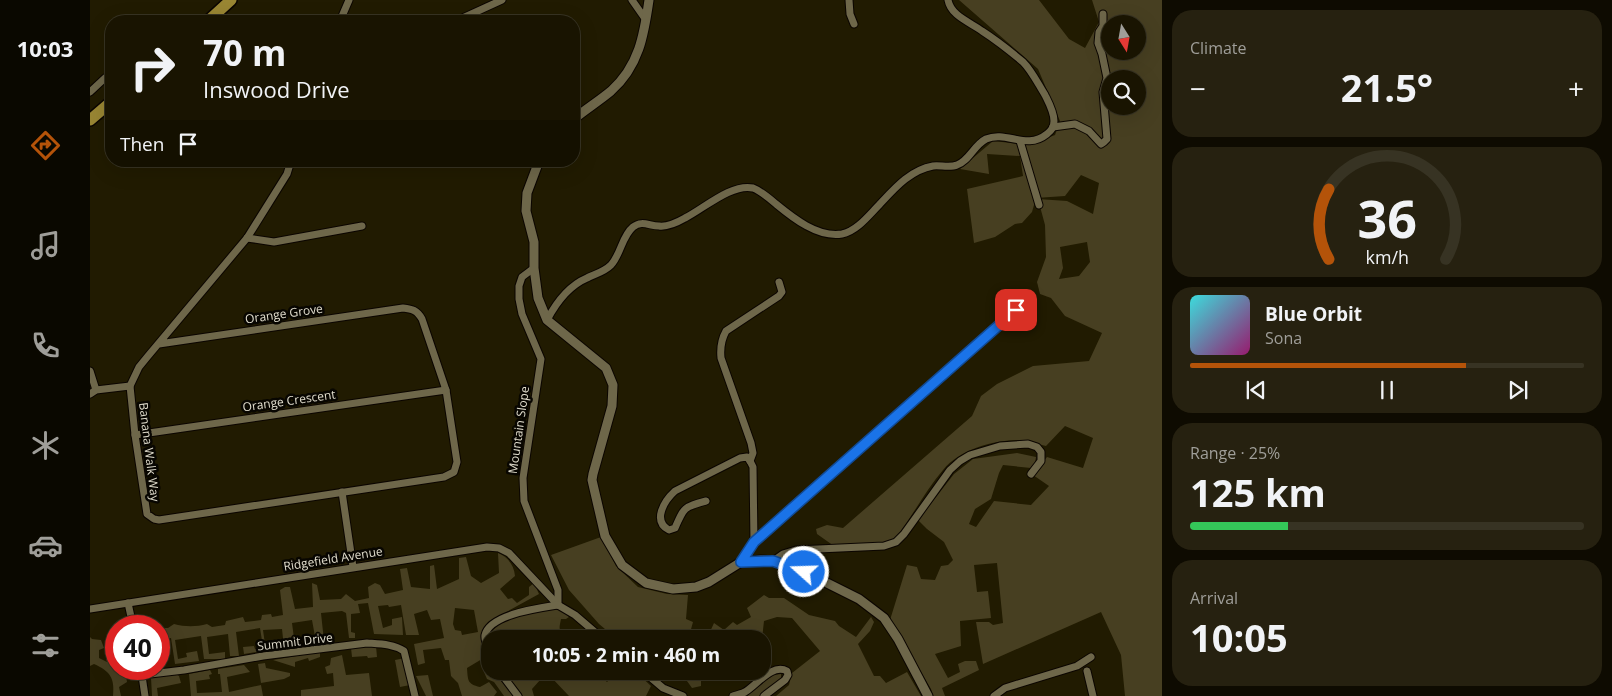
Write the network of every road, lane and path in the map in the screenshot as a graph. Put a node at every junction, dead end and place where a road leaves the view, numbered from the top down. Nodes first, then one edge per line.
1 (231, 0) edge
2 (350, 0) edge
3 (502, 0) edge
4 (632, 0) edge
5 (649, 0) edge
6 (849, 0) edge
7 (948, 0) edge
8 (1103, 14) dead end
9 (215, 15) edge
10 (343, 15) edge
11 (469, 15) edge
12 (646, 20) junction
13 (854, 24) dead end
14 (105, 78) dead end
15 (90, 92) edge
16 (105, 107) edge
17 (580, 114) edge
18 (90, 120) edge
19 (1053, 126) junction
20 (1020, 141) junction
21 (289, 167) edge
22 (537, 167) edge
23 (1039, 205) dead end
24 (362, 226) dead end
25 (247, 238) junction
26 (534, 268) junction
27 (779, 282) dead end
28 (1016, 310) dead end
29 (547, 320) junction
30 (158, 344) junction
31 (90, 371) edge
32 (130, 386) junction
33 (446, 390) junction
34 (93, 392) edge
35 (135, 435) junction
36 (750, 461) junction
37 (1031, 474) dead end
38 (342, 492) junction
39 (706, 501) dead end
40 (754, 542) junction
41 (773, 561) junction
42 (741, 562) junction
43 (353, 567) junction
44 (128, 603) junction
45 (558, 605) junction
46 (90, 609) edge
47 (131, 615) edge
48 (487, 630) edge
49 (592, 630) edge
50 (1091, 657) dead end
51 (170, 670) edge
52 (1086, 671) dead end
53 (143, 680) edge
54 (506, 680) edge
55 (654, 680) edge
56 (145, 696) edge
57 (415, 696) edge
58 (518, 696) edge
59 (683, 696) edge
60 (733, 696) edge
61 (764, 696) edge
62 (928, 696) edge
63 (994, 696) edge
64 (1094, 696) edge

1 - 9 main road
2 - 10 street
3 - 11 street
4 - 12 street
5 - 12 street
6 - 13 street
7 - 19 street
8 - 19 street
12 - 17 street
14 - 15 street
16 - 18 main road
19 - 20 street
20 - 23 street
20 - 29 street
21 - 25 street, Banana Walk Way
22 - 26 street
24 - 25 street
25 - 30 street, Banana Walk Way
26 - 29 street
26 - 45 street, Mountain Slope
27 - 36 street
28 - 40 street
29 - 42 street
30 - 32 street, Banana Walk Way
30 - 33 street, Orange Grove
31 - 34 street
32 - 34 street
32 - 35 street, Banana Walk Way
33 - 35 street, Orange Crescent
33 - 38 street, Banana Walk Way
35 - 38 street, Banana Walk Way
36 - 39 street
36 - 40 street
37 - 41 street
38 - 43 street
40 - 42 street
41 - 42 street
41 - 62 street
43 - 44 street, Ridgefield Avenue
43 - 45 street, Ridgefield Avenue
44 - 46 street, Ridgefield Avenue
44 - 47 street
45 - 48 street
45 - 49 street
50 - 63 street
51 - 57 street, Summit Drive
52 - 64 street
53 - 56 street
54 - 58 street
55 - 59 street
60 - 61 street

